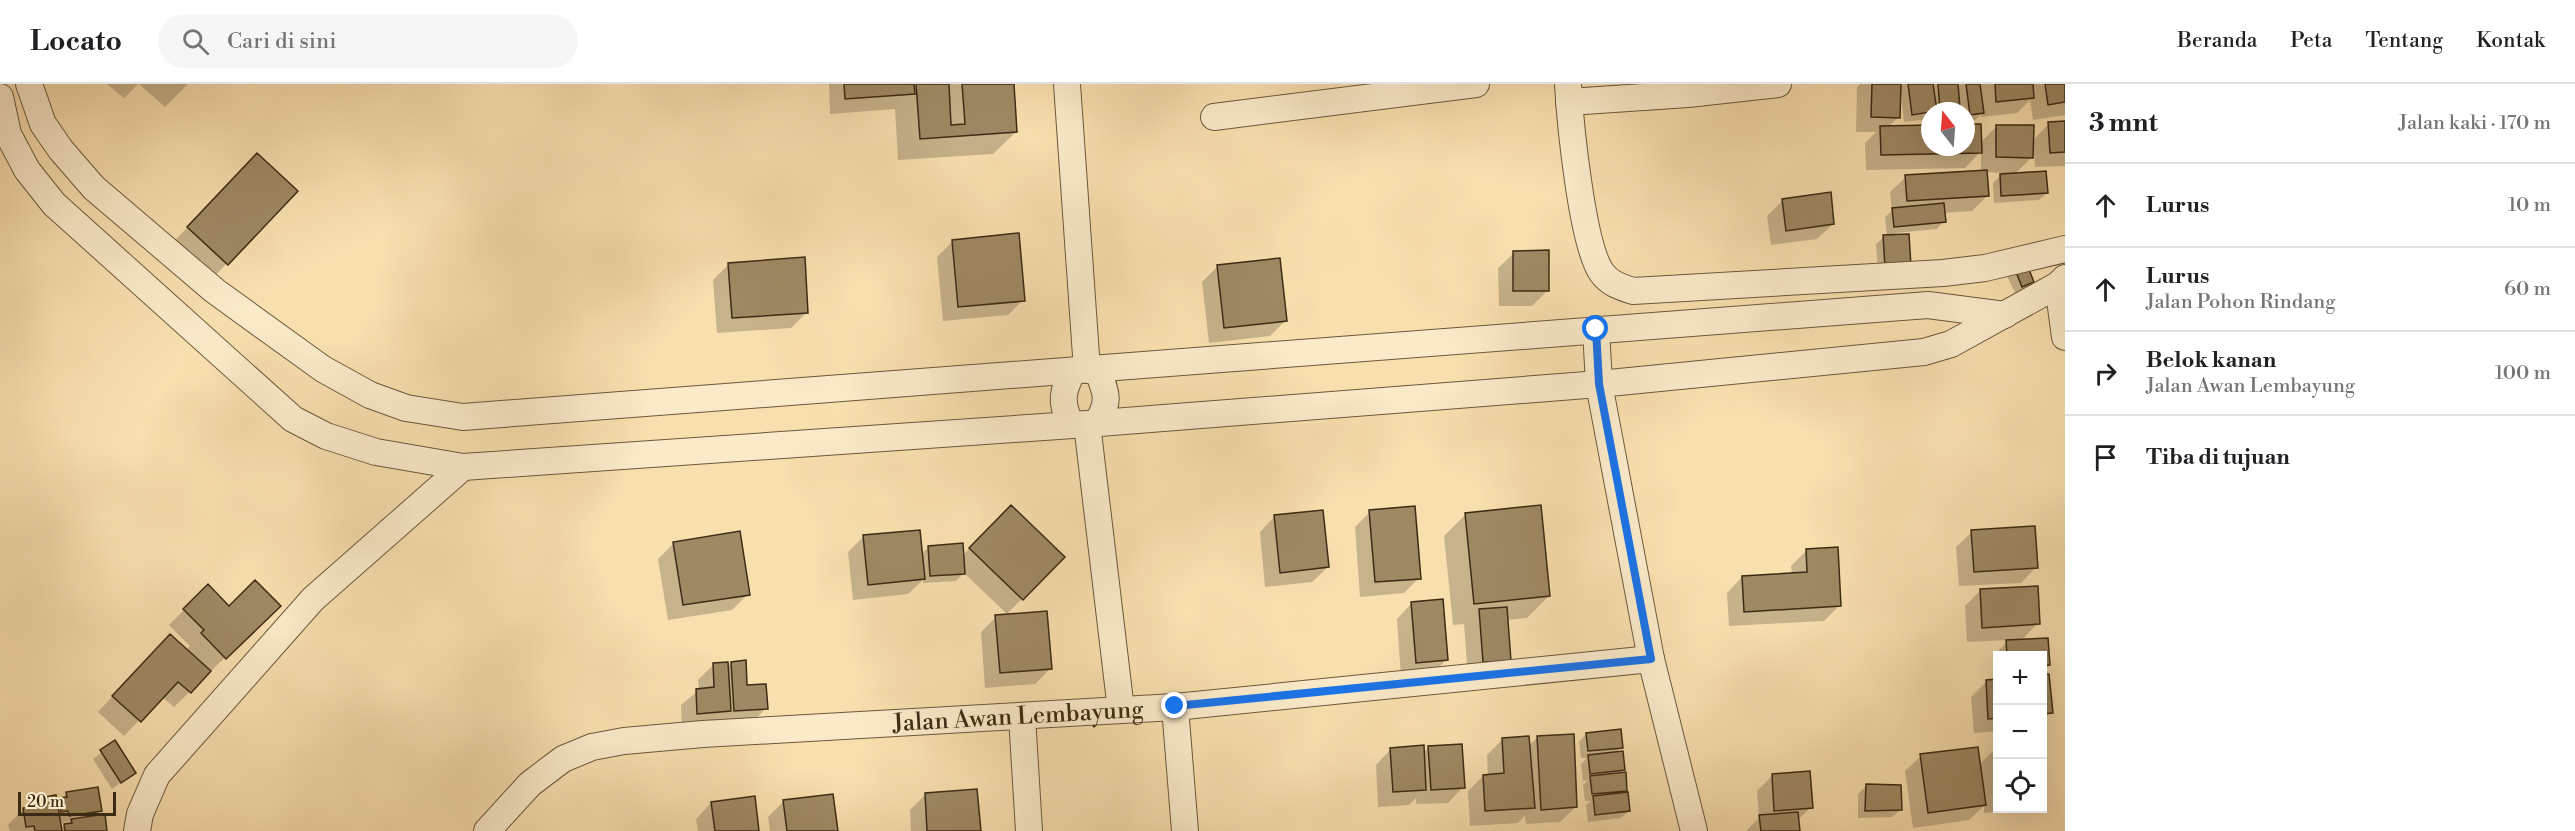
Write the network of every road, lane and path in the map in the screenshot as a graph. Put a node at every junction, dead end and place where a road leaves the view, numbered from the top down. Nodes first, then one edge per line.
1 (29, 84) edge
2 (1067, 84) edge
3 (1476, 84) edge
4 (1778, 84) edge
5 (1568, 93) edge
6 (0, 97) edge
7 (1214, 117) dead end
8 (61, 150) junction
9 (27, 170) junction
10 (2065, 249) edge
11 (2062, 281) edge
12 (2005, 315) junction
13 (1596, 329) junction
14 (2065, 337) edge
15 (1085, 370) junction
16 (1599, 384) junction
17 (1085, 423) junction
18 (463, 467) junction
19 (1651, 659) junction
20 (1175, 706) junction
21 (1121, 710) junction
22 (1022, 717) junction
23 (137, 831) edge
24 (487, 831) edge
25 (1029, 831) edge
26 (1185, 831) edge
27 (1694, 831) edge

1 - 8 street
2 - 15 street
3 - 7 street
4 - 5 street
5 - 10 street
6 - 9 street
8 - 9 street
8 - 15 street
9 - 18 street
11 - 12 street
11 - 14 street
12 - 13 street
12 - 16 street
13 - 15 street
13 - 16 street
15 - 17 street
15 - 17 street
16 - 17 street
16 - 19 street
17 - 18 street
17 - 21 street
18 - 23 street
19 - 20 street, Jalan Awan Lembayung
19 - 27 street
20 - 21 street, Jalan Awan Lembayung
20 - 26 street
21 - 22 street, Jalan Awan Lembayung
22 - 24 street, Jalan Awan Lembayung
22 - 25 street

